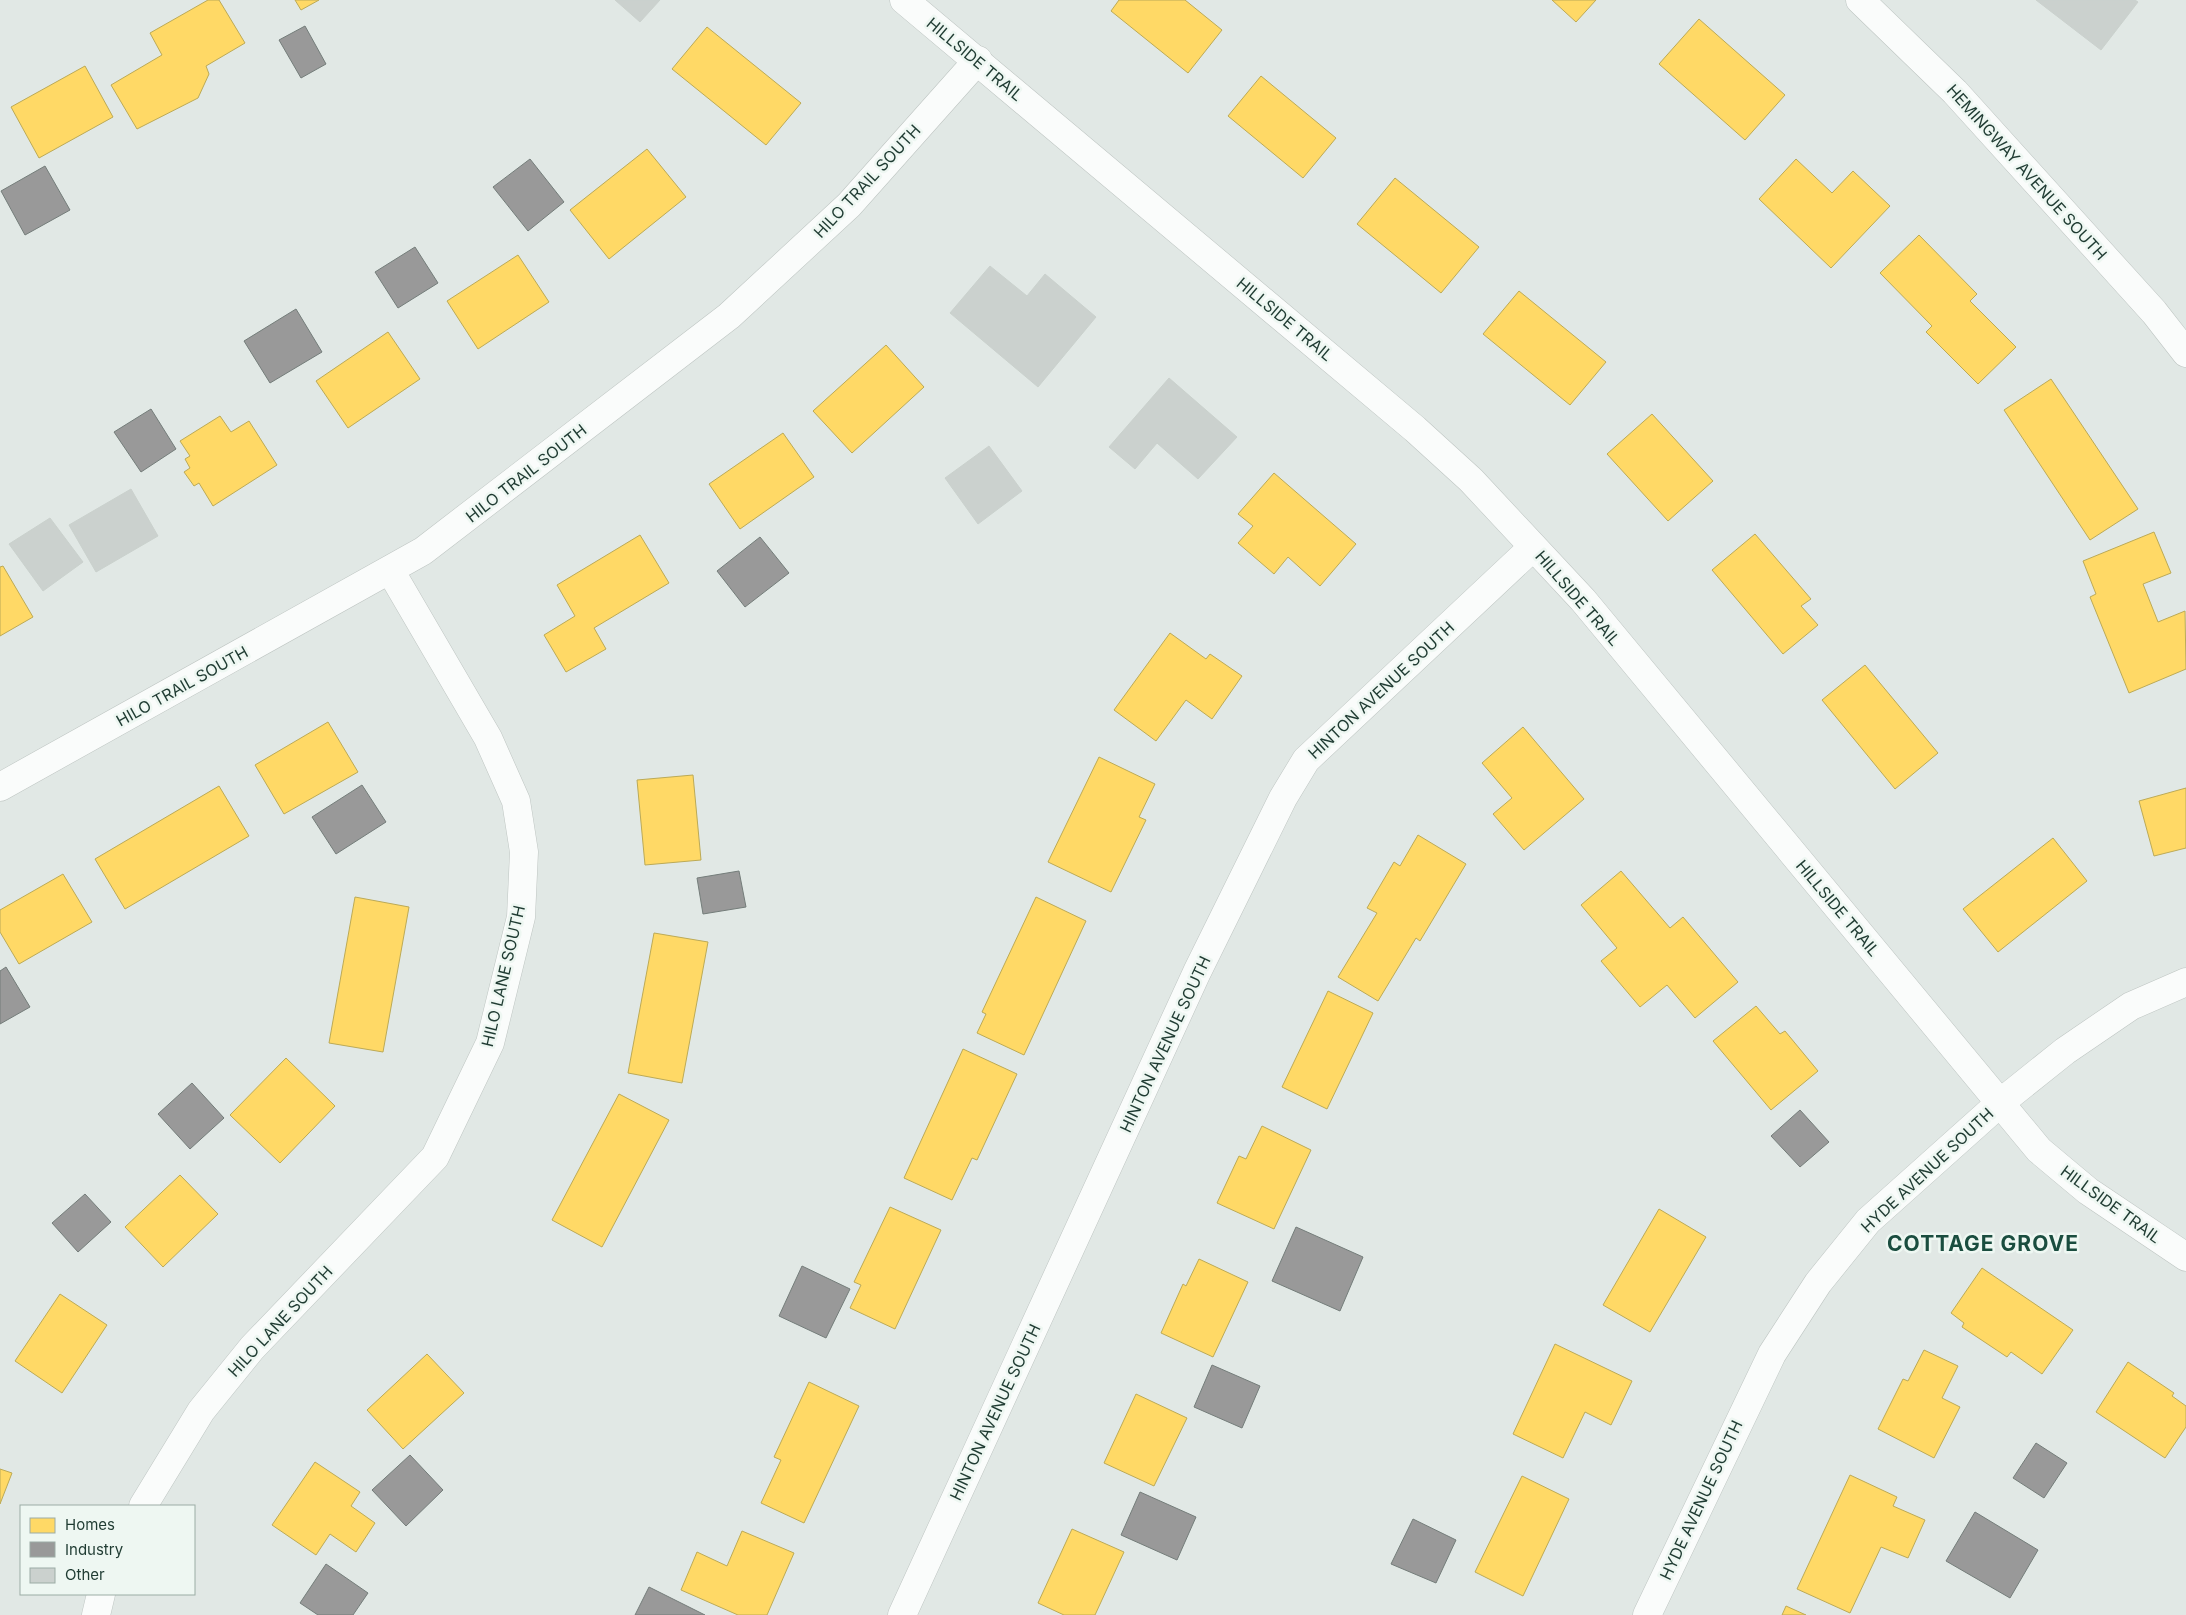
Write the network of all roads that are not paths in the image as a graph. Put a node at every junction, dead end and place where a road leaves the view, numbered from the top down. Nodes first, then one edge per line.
1 (904, 0) edge
2 (1860, 0) edge
3 (978, 60) junction
4 (2186, 353) edge
5 (1534, 547) junction
6 (390, 570) junction
7 (0, 787) edge
8 (2186, 982) edge
9 (2000, 1103) junction
10 (2186, 1258) edge
11 (144, 1505) edge
12 (100, 1595) edge
13 (96, 1615) edge
14 (902, 1615) edge
15 (1647, 1615) edge

1 - 3 street, HILLSIDE TRAIL
2 - 4 street, HEMINGWAY AVENUE SOUTH
3 - 5 street, HILLSIDE TRAIL
3 - 6 street, HILO TRAIL SOUTH
5 - 9 street, HILLSIDE TRAIL
5 - 14 street, HINTON AVENUE SOUTH
6 - 7 street, HILO TRAIL SOUTH
6 - 11 street, HILO LANE SOUTH
8 - 9 street, HYDE AVENUE SOUTH
9 - 10 street, HILLSIDE TRAIL
9 - 15 street, HYDE AVENUE SOUTH
12 - 13 street

